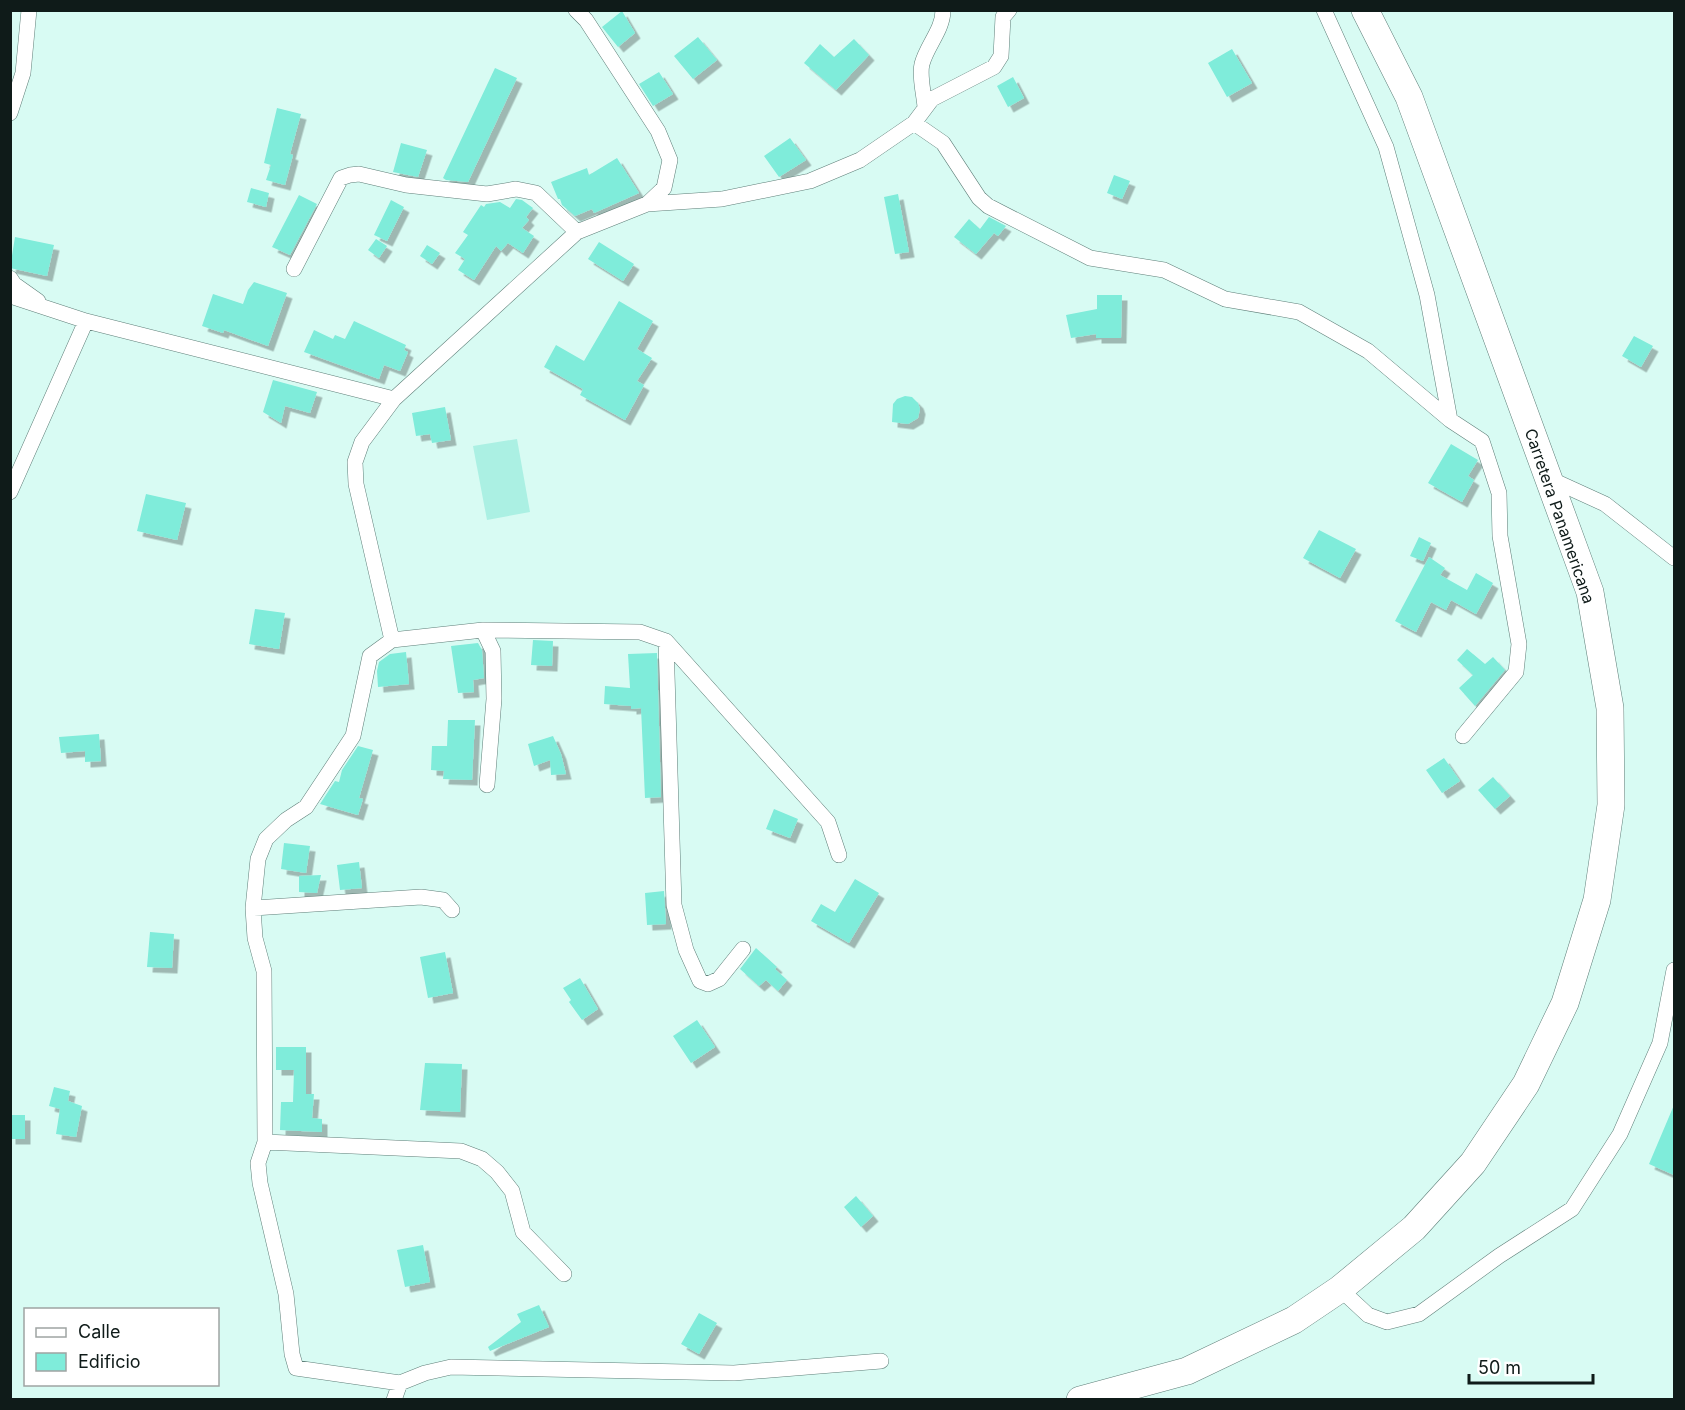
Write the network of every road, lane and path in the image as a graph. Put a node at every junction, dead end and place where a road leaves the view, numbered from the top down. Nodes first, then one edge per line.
1 (29, 10) edge
2 (943, 10) edge
3 (1009, 10) edge
4 (1324, 10) edge
5 (1365, 10) edge
6 (585, 14) edge
7 (925, 107) junction
8 (10, 113) edge
9 (914, 123) junction
10 (647, 204) junction
11 (577, 232) junction
12 (294, 269) dead end
13 (10, 278) edge
14 (10, 296) edge
15 (50, 310) junction
16 (86, 321) junction
17 (394, 399) junction
18 (1450, 420) junction
19 (1548, 478) junction
20 (11, 490) edge
21 (1674, 558) edge
22 (483, 630) junction
23 (392, 640) junction
24 (666, 641) junction
25 (1463, 736) dead end
26 (487, 786) dead end
27 (839, 855) dead end
28 (253, 908) junction
29 (452, 910) dead end
30 (743, 949) dead end
31 (1674, 970) edge
32 (265, 1142) junction
33 (564, 1274) dead end
34 (1340, 1289) junction
35 (881, 1361) dead end
36 (400, 1383) junction
37 (393, 1400) edge
38 (1080, 1400) edge

1 - 8 street
2 - 7 street
3 - 7 street
4 - 18 street
5 - 19 highway, Carretera Panamericana
6 - 10 street
7 - 9 street
9 - 10 street
9 - 18 street
10 - 11 street
11 - 12 street
11 - 17 street
13 - 15 street
14 - 15 street
15 - 16 street
16 - 17 street
16 - 20 street
17 - 23 street
18 - 25 street
19 - 21 street
19 - 34 highway, Carretera Panamericana
22 - 23 street
22 - 24 street
22 - 26 street
23 - 28 street
24 - 27 street
24 - 30 street
28 - 29 street
28 - 32 street
31 - 34 street
32 - 33 street
32 - 36 street
34 - 38 highway, Carretera Panamericana
35 - 36 street
36 - 37 street

